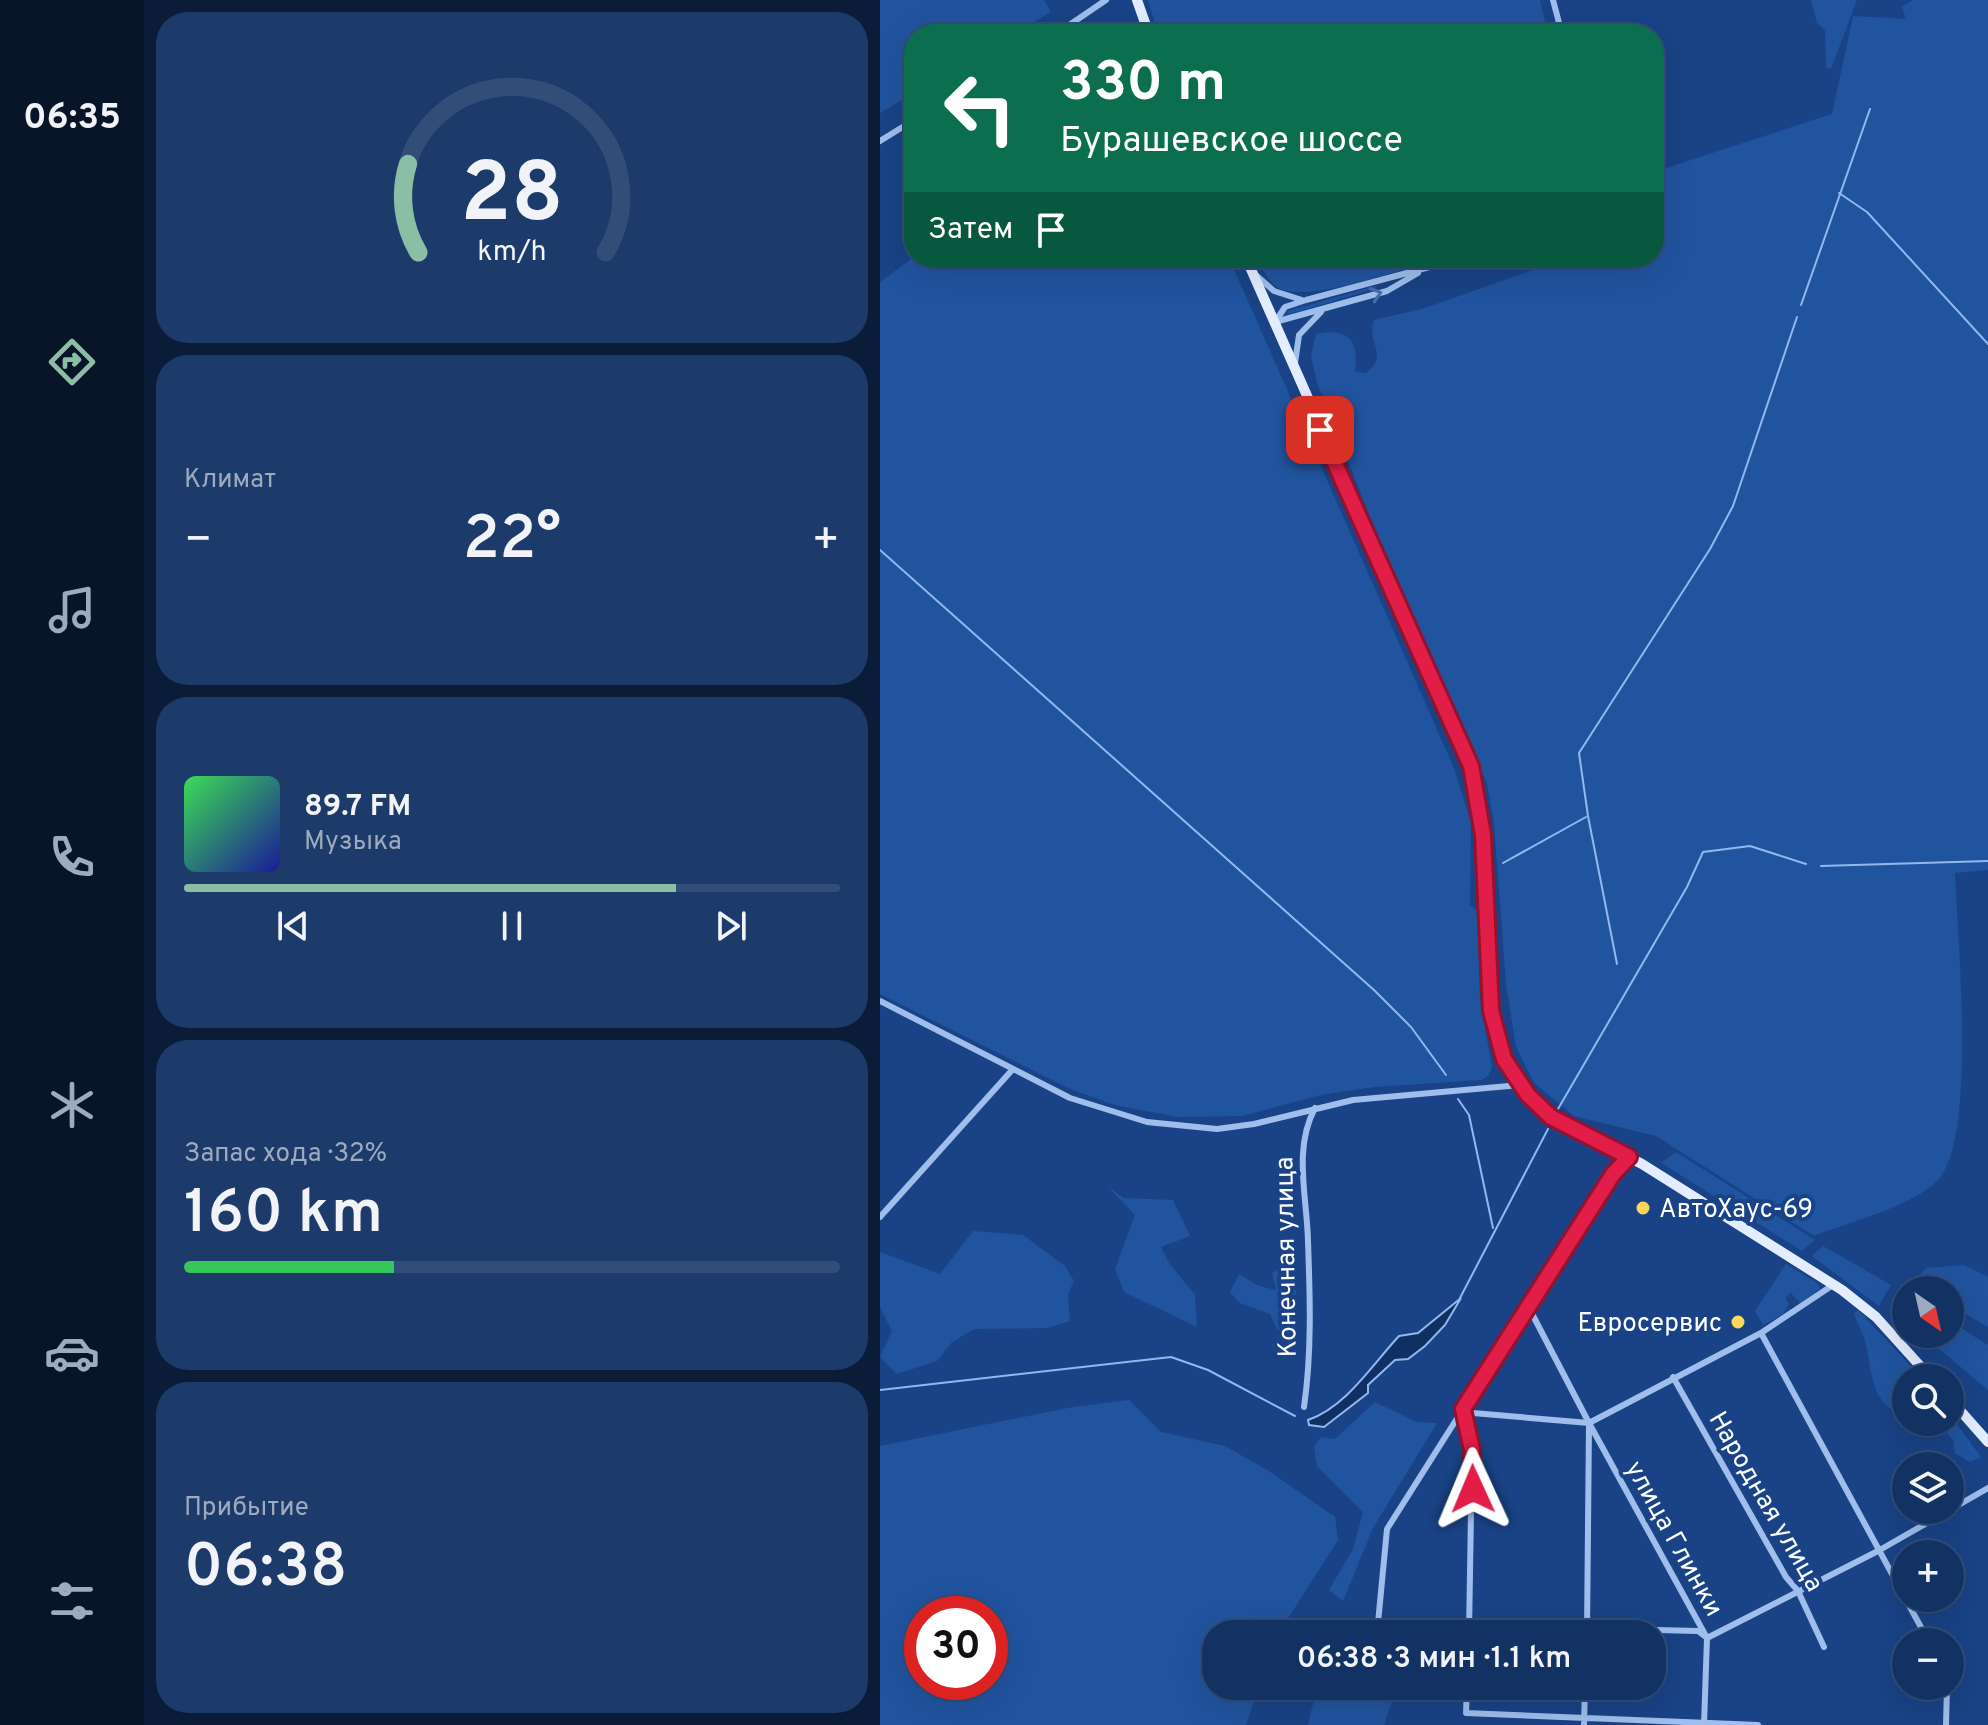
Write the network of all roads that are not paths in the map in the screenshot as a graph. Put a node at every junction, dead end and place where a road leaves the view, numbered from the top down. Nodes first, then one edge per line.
1 (1106, 0) edge
2 (1137, 0) edge
3 (1553, 0) edge
4 (1071, 24) edge
5 (1145, 24) edge
6 (1559, 24) edge
7 (904, 126) edge
8 (880, 141) edge
9 (1251, 268) edge
10 (1428, 268) edge
11 (1424, 269) junction
12 (1253, 272) junction
13 (1306, 300) junction
14 (1324, 309) junction
15 (1275, 322) junction
16 (1295, 370) junction
17 (880, 1001) edge
18 (1013, 1069) junction
19 (1520, 1085) junction
20 (1315, 1108) junction
21 (1629, 1157) junction
22 (880, 1217) edge
23 (1833, 1284) junction
24 (1528, 1306) junction
25 (1761, 1333) junction
26 (1918, 1364) edge
27 (1673, 1377) junction
28 (1304, 1407) dead end
29 (1463, 1409) junction
30 (1964, 1415) edge
31 (1589, 1423) junction
32 (1988, 1442) edge
33 (1988, 1488) edge
34 (1878, 1551) junction
35 (1798, 1591) junction
36 (1378, 1620) edge
37 (1469, 1620) edge
38 (1587, 1620) edge
39 (1921, 1628) edge
40 (1666, 1631) edge
41 (1707, 1638) junction
42 (1824, 1647) dead end
43 (1466, 1700) edge
44 (1585, 1700) edge
45 (1947, 1700) edge
46 (1585, 1716) junction
47 (1704, 1724) edge
48 (1584, 1725) edge
49 (1758, 1725) edge
50 (1946, 1725) edge

1 - 4 street
2 - 5 main road
3 - 6 street
7 - 8 street
9 - 12 main road
10 - 11 street
11 - 13 street
14 -> 11 street
12 - 13 street
12 - 15 main road
13 - 15 street
14 - 15 street
14 - 16 street
15 - 16 main road
16 - 19 main road
17 - 18 street
18 - 20 street
18 - 22 street
19 - 20 street
19 - 21 main road
20 - 28 street, Конечная улица
21 - 23 main road
21 - 24 street
23 - 25 street
23 - 26 main road
24 - 29 street
24 - 31 street, улица Глинки
25 - 27 street
25 - 34 street
27 - 31 street
27 - 35 street, Народная улица
29 - 31 street
29 - 36 street
29 - 37 street
30 - 32 main road
31 - 38 street
31 - 41 street, улица Глинки
33 - 34 street
34 - 35 street
34 - 39 street
35 - 41 street
35 - 42 street, Народная улица
40 - 41 street
41 - 47 street, улица Глинки
43 - 46 street
44 - 46 street
45 - 50 street
46 - 47 street
46 - 48 street
47 - 49 street

